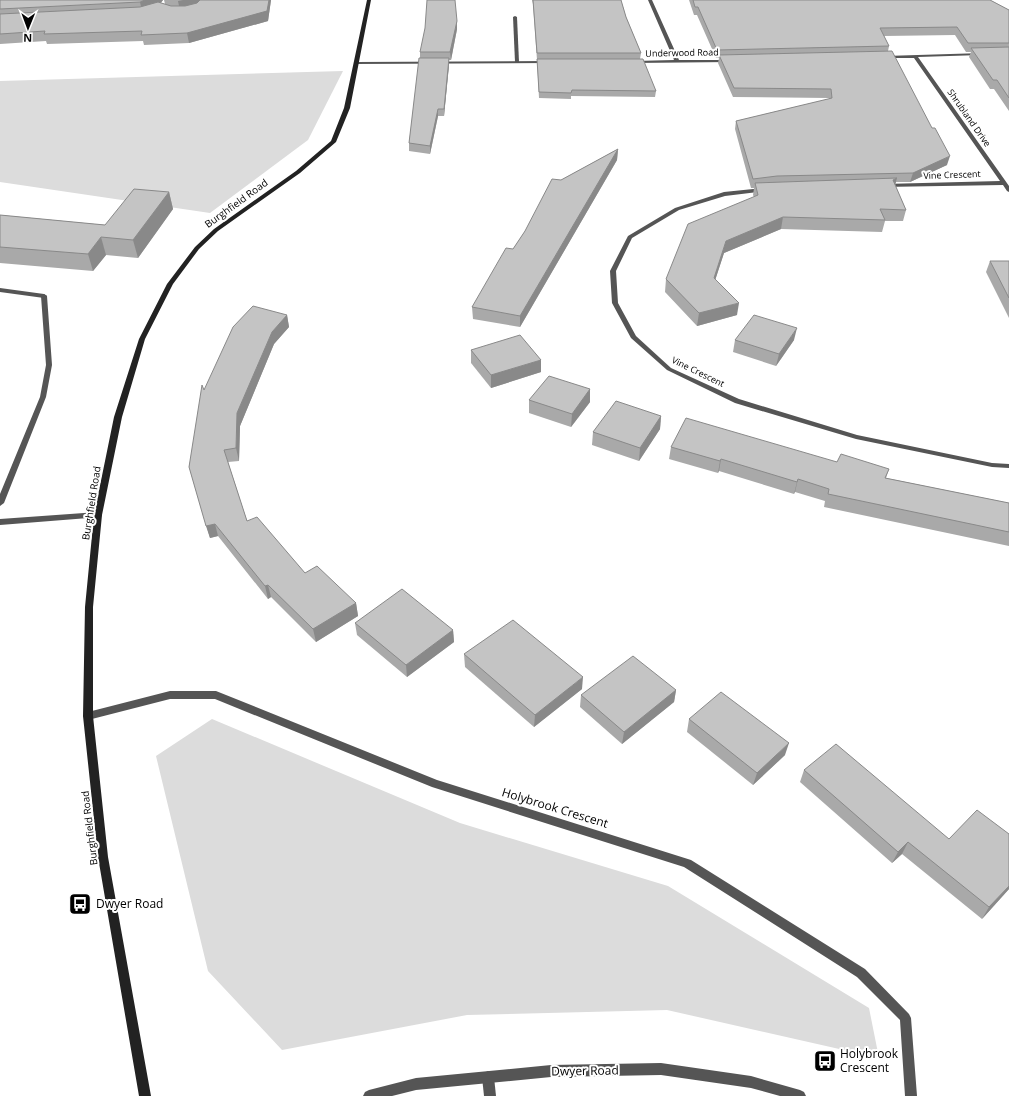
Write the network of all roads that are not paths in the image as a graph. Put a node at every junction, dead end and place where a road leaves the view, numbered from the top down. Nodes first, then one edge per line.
1 (369, 0) edge
2 (650, 0) edge
3 (514, 17) dead end
4 (986, 54) edge
5 (916, 56) junction
6 (876, 57) edge
7 (732, 60) edge
8 (517, 62) junction
9 (557, 62) edge
10 (629, 62) edge
11 (677, 62) junction
12 (356, 63) junction
13 (1004, 183) junction
14 (878, 186) edge
15 (768, 190) edge
16 (1009, 190) edge
17 (0, 290) edge
18 (1009, 466) edge
19 (0, 503) edge
20 (98, 515) junction
21 (0, 522) edge
22 (88, 716) junction
23 (488, 1077) junction
24 (145, 1096) edge
25 (369, 1096) edge
26 (490, 1096) edge
27 (800, 1096) edge
28 (911, 1096) edge

1 - 12 street, Burghfield Road
2 - 11 street
3 - 8 street
4 - 5 street
5 - 6 street
5 - 13 street, Shrubland Drive
7 - 11 street, Underwood Road
8 - 9 street
8 - 12 street
10 - 11 street, Underwood Road
12 - 20 street, Burghfield Road
13 - 14 street, Vine Crescent
13 - 16 street, Shrubland Drive
15 - 18 street, Vine Crescent
17 - 19 street
20 - 21 street
20 - 22 street, Burghfield Road
22 - 24 street, Burghfield Road
22 - 28 street, Holybrook Crescent
23 - 25 street, Dwyer Road
23 - 26 street
23 - 27 street, Dwyer Road

